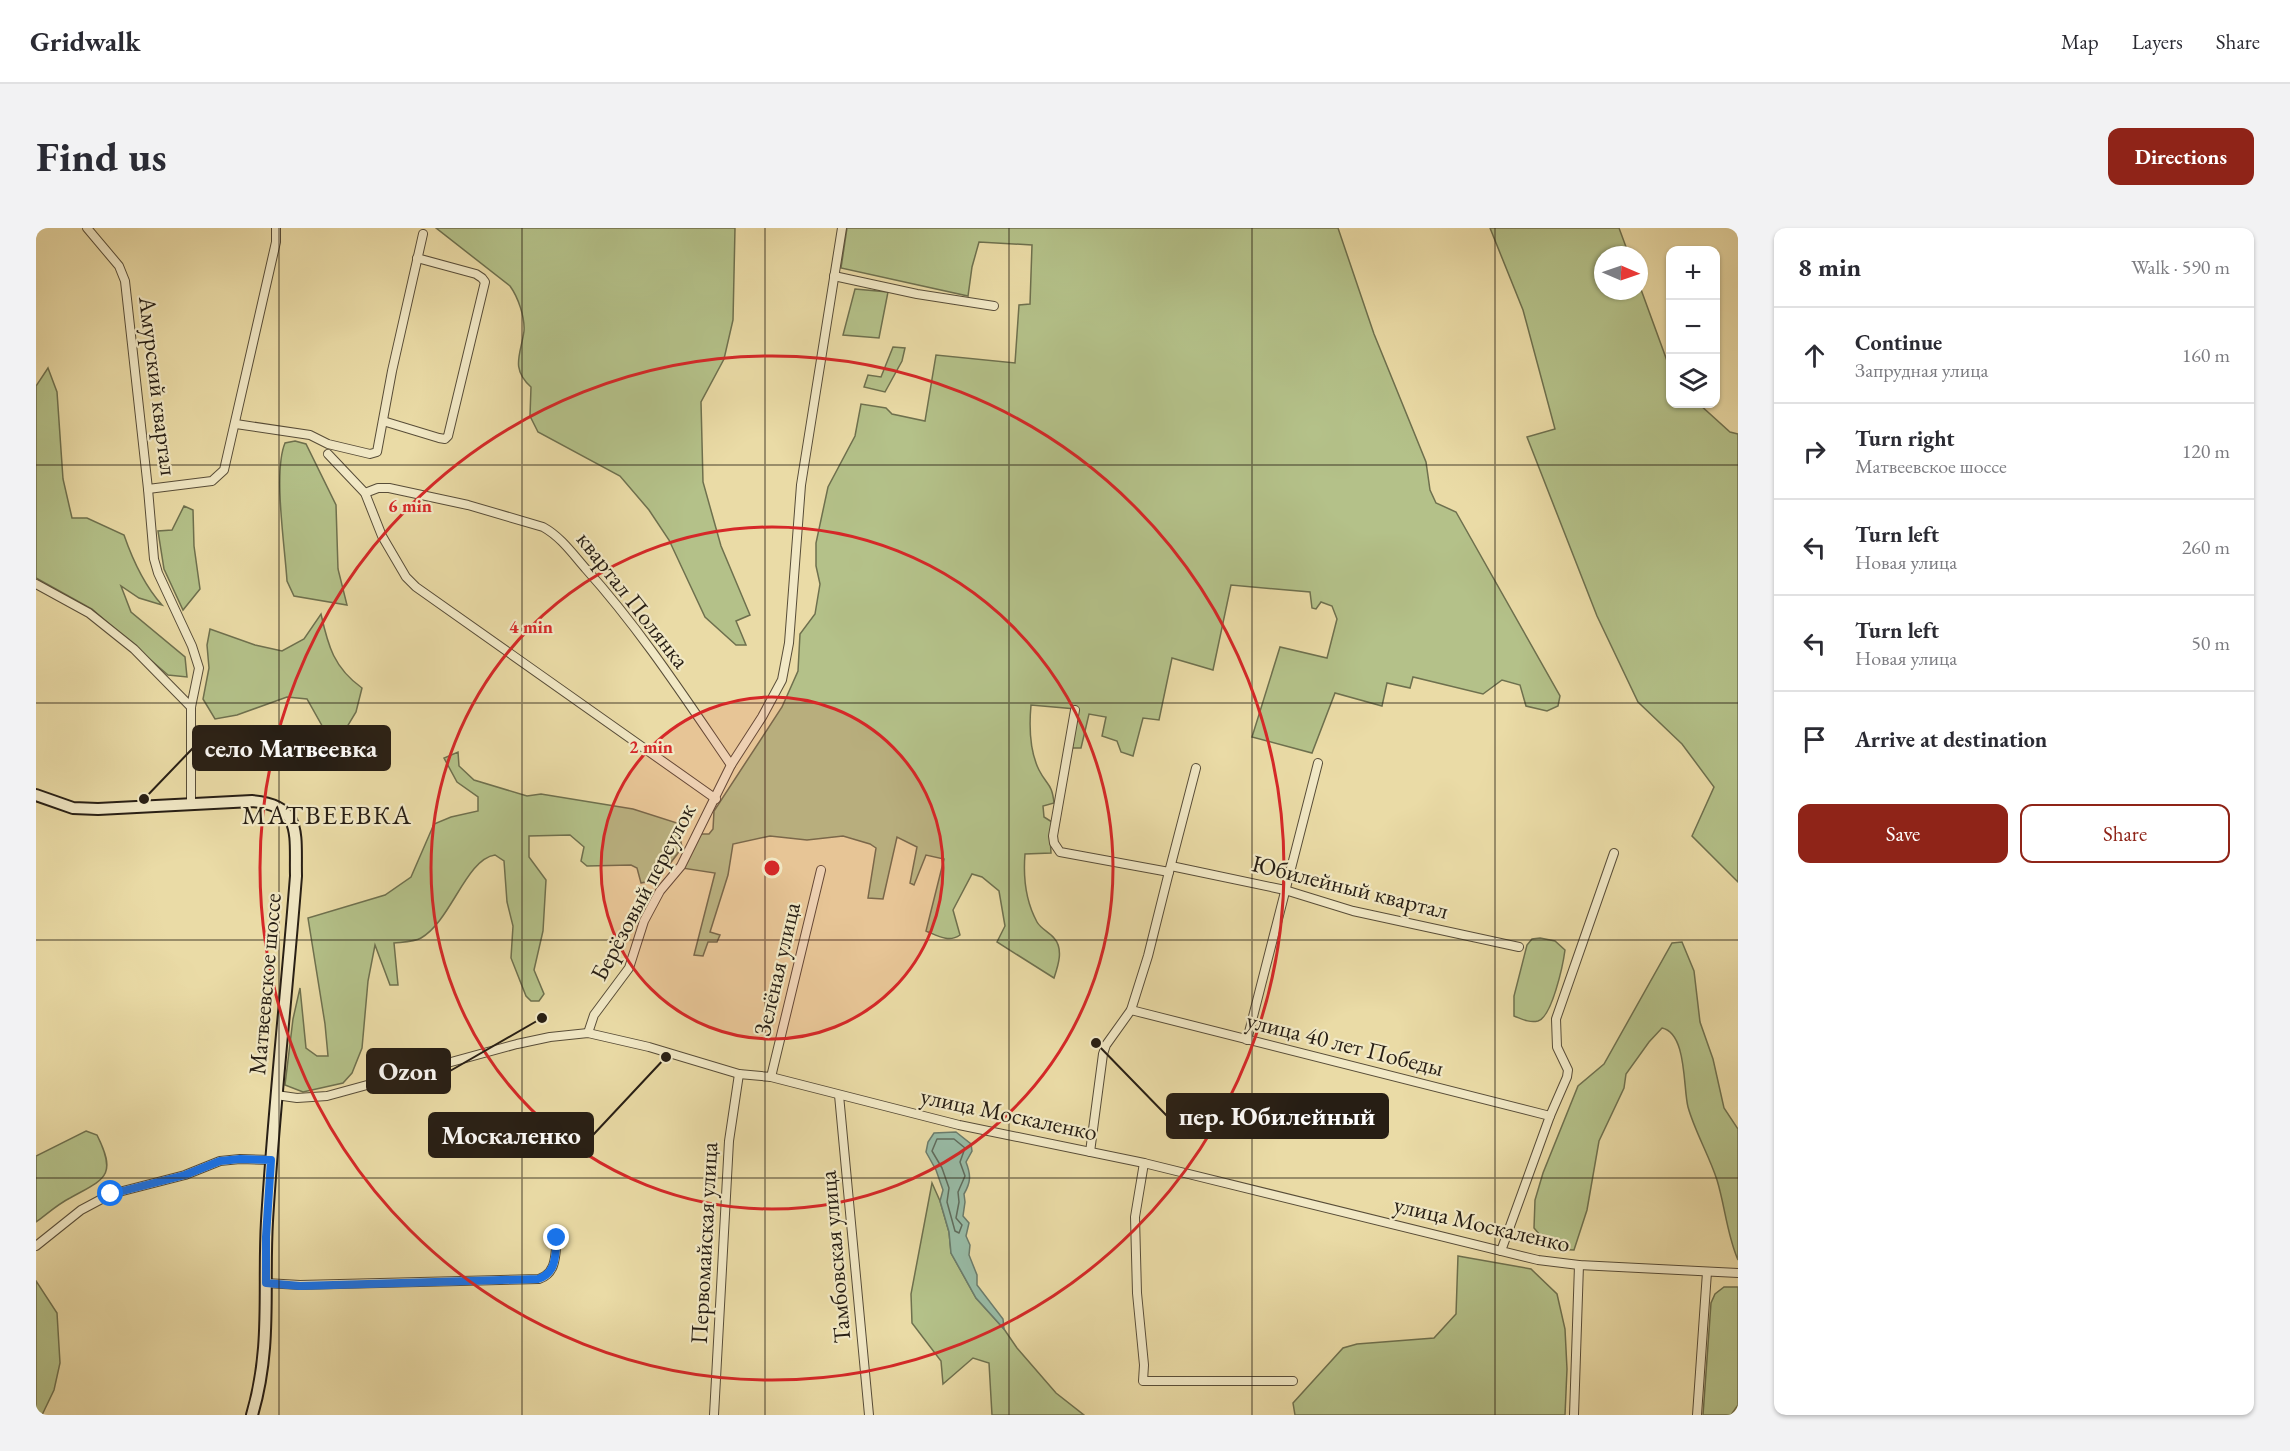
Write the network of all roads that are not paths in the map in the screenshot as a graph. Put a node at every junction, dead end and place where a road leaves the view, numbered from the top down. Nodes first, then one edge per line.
1 (87, 228) edge
2 (276, 228) edge
3 (842, 228) edge
4 (423, 234) dead end
5 (417, 258) junction
6 (834, 276) junction
7 (994, 306) dead end
8 (383, 420) junction
9 (236, 424) junction
10 (328, 454) dead end
11 (148, 489) junction
12 (365, 493) junction
13 (36, 584) edge
14 (191, 707) junction
15 (1075, 710) dead end
16 (1318, 763) dead end
17 (731, 765) junction
18 (1196, 768) dead end
19 (36, 795) edge
20 (716, 799) junction
21 (191, 804) junction
22 (1614, 853) dead end
23 (1170, 869) junction
24 (821, 870) dead end
25 (1285, 890) junction
26 (1519, 947) dead end
27 (1131, 1010) junction
28 (588, 1034) junction
29 (1247, 1040) junction
30 (739, 1074) junction
31 (771, 1077) junction
32 (277, 1090) junction
33 (839, 1095) junction
34 (1550, 1116) junction
35 (1090, 1152) junction
36 (271, 1160) junction
37 (1144, 1163) junction
38 (557, 1238) dead end
39 (36, 1246) edge
40 (1501, 1251) junction
41 (1579, 1266) junction
42 (1707, 1272) junction
43 (1738, 1273) edge
44 (266, 1283) junction
45 (1293, 1381) dead end
46 (252, 1415) edge
47 (714, 1415) edge
48 (869, 1415) edge
49 (1574, 1415) edge
50 (1697, 1415) edge

1 - 11 street, Амурский квартал
2 - 9 street, Амурский квартал
3 - 6 street, Берёзовый переулок
4 - 5 street
5 - 8 street
5 - 8 street
6 - 7 street
6 - 17 street, Берёзовый переулок
8 - 9 street
9 - 11 street, Амурский квартал
10 - 12 street
11 - 14 street
12 - 17 street, квартал Полянка
12 - 20 street
13 - 14 street
14 - 21 street
15 - 23 street, Юбилейный квартал
16 - 25 street
17 - 20 street, Берёзовый переулок
18 - 23 street
19 - 21 main road, Матвеевское шоссе
20 - 28 street, Берёзовый переулок
21 - 32 main road, Матвеевское шоссе
22 - 34 street
23 - 25 street, Юбилейный квартал
23 - 27 street
24 - 31 street, Зелёная улица
25 - 26 street, Юбилейный квартал
25 - 29 street
27 - 29 street, улица 40 лет Победы
27 - 35 street
28 - 30 street, улица Москаленко
28 - 32 street, улица Москаленко
29 - 34 street, улица 40 лет Победы
30 - 31 street, улица Москаленко
30 - 47 street, Первомайская улица
31 - 33 street, улица Москаленко
32 - 36 main road, Матвеевское шоссе
33 - 35 street, улица Москаленко
33 - 48 street, Тамбовская улица
34 - 40 street
35 - 37 street, улица Москаленко
36 - 39 street
36 - 44 main road, Матвеевское шоссе
37 - 40 street, улица Москаленко
37 - 45 street
38 - 44 street
40 - 41 street, улица Москаленко
41 - 42 street, улица Москаленко
41 - 49 street
42 - 43 street, улица Москаленко
42 - 50 street
44 - 46 main road, Матвеевское шоссе

